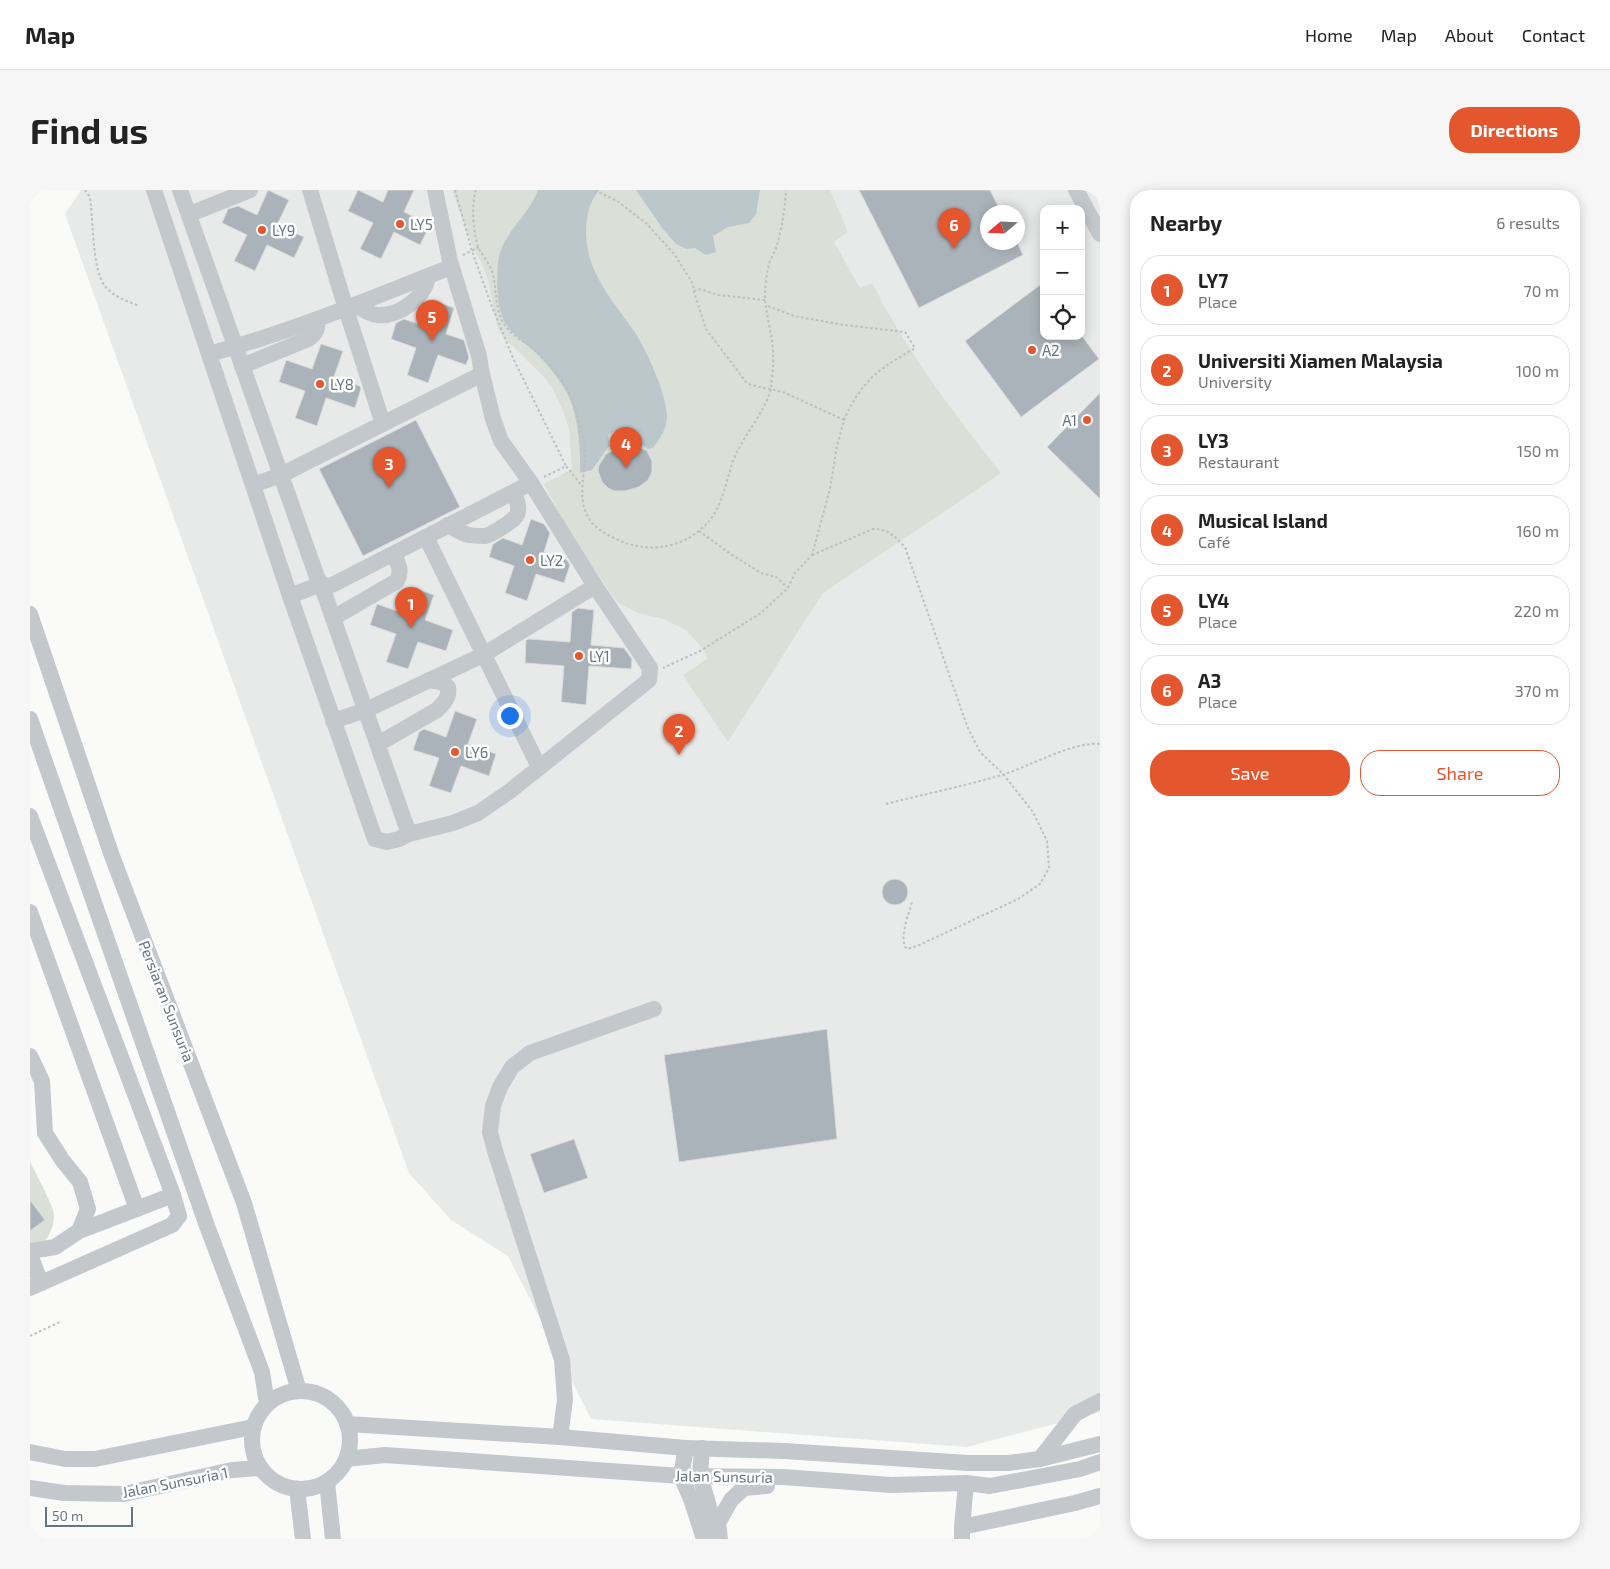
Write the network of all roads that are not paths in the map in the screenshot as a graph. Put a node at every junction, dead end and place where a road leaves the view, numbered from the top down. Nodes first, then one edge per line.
1 (154, 190) edge
2 (180, 190) edge
3 (250, 190) edge
4 (310, 190) edge
5 (435, 190) edge
6 (1076, 190) edge
7 (190, 214) junction
8 (1100, 234) edge
9 (451, 264) junction
10 (351, 307) junction
11 (317, 319) junction
12 (235, 347) junction
13 (209, 354) junction
14 (242, 366) junction
15 (482, 374) junction
16 (383, 424) junction
17 (281, 475) junction
18 (531, 483) junction
19 (253, 485) junction
20 (513, 493) junction
21 (448, 525) junction
22 (426, 537) junction
23 (388, 556) junction
24 (322, 584) junction
25 (595, 586) junction
26 (290, 596) junction
27 (30, 614) edge
28 (334, 618) junction
29 (483, 654) junction
30 (429, 680) junction
31 (366, 710) junction
32 (30, 719) edge
33 (334, 721) junction
34 (378, 744) junction
35 (539, 767) junction
36 (30, 816) edge
37 (409, 834) junction
38 (30, 912) edge
39 (654, 1009) dead end
40 (30, 1056) edge
41 (173, 1195) junction
42 (137, 1209) junction
43 (79, 1231) junction
44 (30, 1251) edge
45 (30, 1256) edge
46 (36, 1286) edge
47 (299, 1391) junction
48 (1100, 1400) edge
49 (267, 1404) junction
50 (347, 1424) junction
51 (254, 1427) junction
52 (560, 1437) junction
53 (1100, 1444) edge
54 (686, 1448) junction
55 (702, 1448) junction
56 (30, 1452) edge
57 (346, 1459) junction
58 (1040, 1460) junction
59 (1100, 1462) edge
60 (260, 1468) junction
61 (681, 1476) junction
62 (700, 1476) junction
63 (327, 1482) junction
64 (966, 1483) junction
65 (891, 1485) junction
66 (30, 1488) edge
67 (297, 1489) junction
68 (1100, 1496) edge
69 (962, 1533) edge
70 (303, 1539) edge
71 (334, 1539) edge
72 (704, 1539) edge
73 (719, 1539) edge

1 - 13 street
2 - 7 street
3 - 7 street
4 - 10 street
5 - 9 street
6 - 8 street
7 - 12 street
9 - 10 street
9 - 15 street
10 - 11 street
10 - 16 street
11 - 12 street
11 - 14 street
12 - 13 street
12 - 14 street
13 - 19 street
14 - 17 street
15 - 16 street
15 - 18 street
16 - 17 street
17 - 19 street
17 - 24 street
18 - 20 street
18 - 25 street
19 - 26 street
20 - 21 street
20 - 21 street
21 - 22 street
22 - 23 street
22 - 29 street
23 - 24 street
23 - 28 street
24 - 26 street
24 - 28 street
25 - 29 street
25 - 35 street
26 - 33 street
27 - 47 street, Persiaran Sunsuria
28 - 31 street
29 - 30 street
29 - 35 street
30 - 31 street
30 - 34 street
31 - 33 street
31 - 34 street
32 - 49 street
33 - 37 street
34 - 37 street
35 - 37 street
36 - 41 street
38 - 42 street
39 - 52 street
40 - 43 street
41 - 42 street
41 - 46 street
42 - 43 street
43 - 44 street
45 - 46 street
47 - 49 street
47 - 50 street
48 - 58 street
49 - 51 street
50 - 52 street, Jalan Sunsuria
50 - 57 street
51 - 56 street
51 - 60 street
52 - 54 street, Jalan Sunsuria
53 - 58 street, Jalan Sunsuria
54 - 55 street, Jalan Sunsuria
54 - 61 street
55 - 58 street, Jalan Sunsuria
55 - 62 street
57 - 61 street, Jalan Sunsuria
57 - 63 street
59 - 64 street, Jalan Sunsuria
60 - 66 street, Jalan Sunsuria 1
60 - 67 street
61 - 62 street, Jalan Sunsuria
61 - 72 street
62 - 65 street, Jalan Sunsuria
62 - 73 street
63 - 67 street
63 - 71 street
64 - 65 street, Jalan Sunsuria
64 - 69 street
65 - 73 street
67 - 70 street
68 - 69 street

